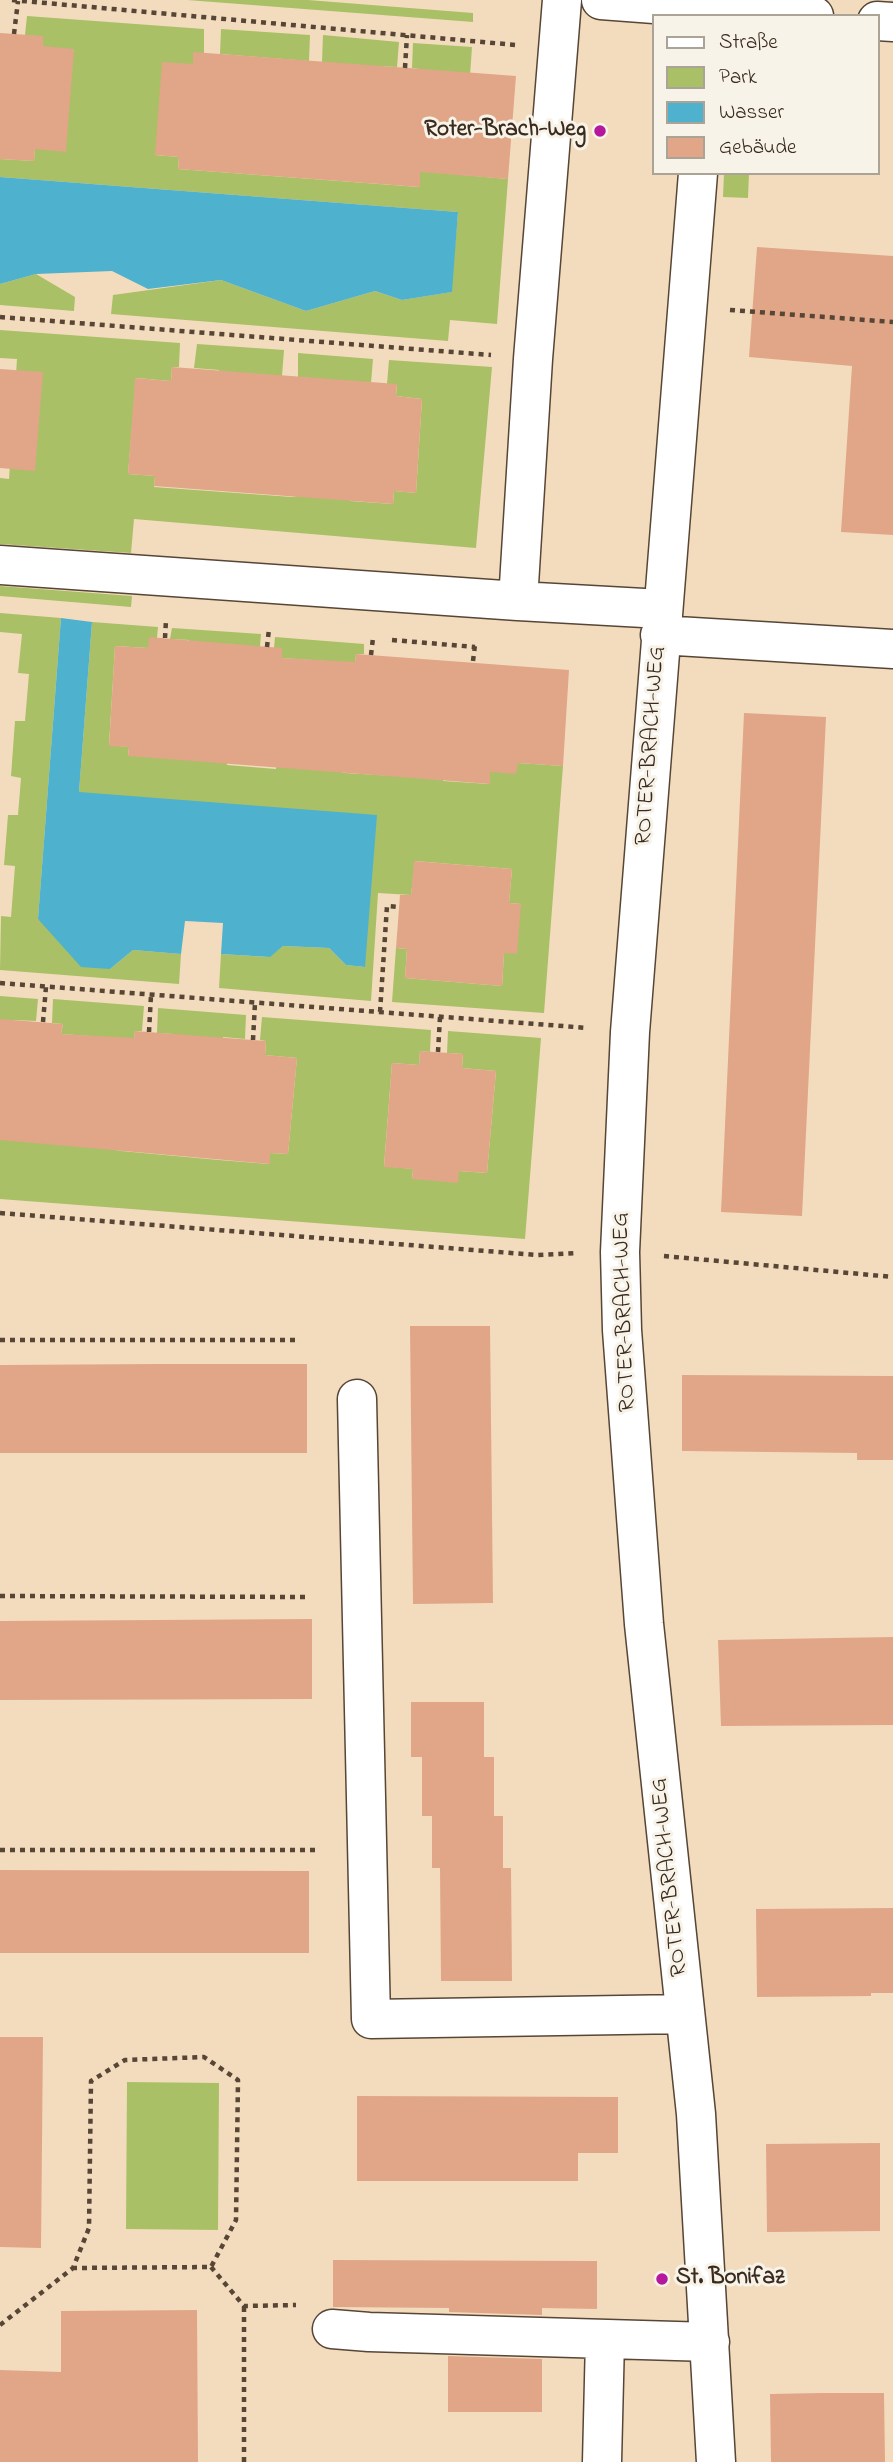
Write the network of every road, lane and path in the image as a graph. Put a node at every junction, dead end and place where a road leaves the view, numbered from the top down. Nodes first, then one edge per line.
1 (12, 0) edge
2 (562, 0) edge
3 (601, 0) edge
4 (18, 1) edge
5 (710, 8) edge
6 (788, 14) edge
7 (14, 34) dead end
8 (407, 35) junction
9 (558, 48) junction
10 (405, 68) dead end
11 (698, 175) edge
12 (689, 307) junction
13 (0, 317) edge
14 (893, 321) edge
15 (533, 359) junction
16 (0, 565) edge
17 (518, 601) junction
18 (166, 621) dead end
19 (661, 622) junction
20 (269, 629) dead end
21 (165, 638) dead end
22 (373, 638) dead end
23 (267, 647) dead end
24 (893, 649) edge
25 (372, 655) dead end
26 (400, 907) dead end
27 (0, 983) edge
28 (46, 987) junction
29 (151, 995) junction
30 (255, 1003) junction
31 (380, 1012) junction
32 (440, 1017) junction
33 (43, 1022) dead end
34 (149, 1032) dead end
35 (630, 1032) junction
36 (253, 1040) dead end
37 (438, 1052) dead end
38 (0, 1213) edge
39 (620, 1252) junction
40 (893, 1277) edge
41 (0, 1339) edge
42 (298, 1339) dead end
43 (358, 1399) dead end
44 (0, 1596) edge
45 (305, 1597) dead end
46 (0, 1850) edge
47 (315, 1850) dead end
48 (684, 2014) junction
49 (211, 2267) junction
50 (73, 2268) junction
51 (244, 2306) junction
52 (0, 2325) edge
53 (332, 2329) joint
54 (605, 2339) junction
55 (710, 2342) junction
56 (244, 2462) edge
57 (602, 2462) edge
58 (716, 2462) edge

1 - 4 path
2 - 9 street
3 - 5 street
4 - 7 path
4 - 8 path
5 - 6 street
8 - 9 path
8 - 10 path
9 - 15 street
11 - 12 street, ROTER-BRACH-WEG
12 - 14 path
12 - 19 street, ROTER-BRACH-WEG
13 - 15 path
15 - 17 street
16 - 17 street
17 - 19 street
18 - 21 path
19 - 24 street
19 - 35 street, ROTER-BRACH-WEG
20 - 23 path
22 - 25 path
26 - 31 path
27 - 28 path
28 - 29 path
28 - 33 path
29 - 30 path
29 - 34 path
30 - 31 path
30 - 36 path
31 - 32 path
32 - 35 path
32 - 37 path
35 - 39 street, ROTER-BRACH-WEG
38 - 39 path
39 - 40 path
39 - 48 street, ROTER-BRACH-WEG
41 - 42 path
43 - 48 street
44 - 45 path
46 - 47 path
48 - 55 street, ROTER-BRACH-WEG
49 - 50 path
49 - 50 path
49 - 51 path
50 - 52 path
51 - 53 path
51 - 56 path
53 - 54 street
54 - 55 street
54 - 57 street
55 - 58 street, ROTER-BRACH-WEG

